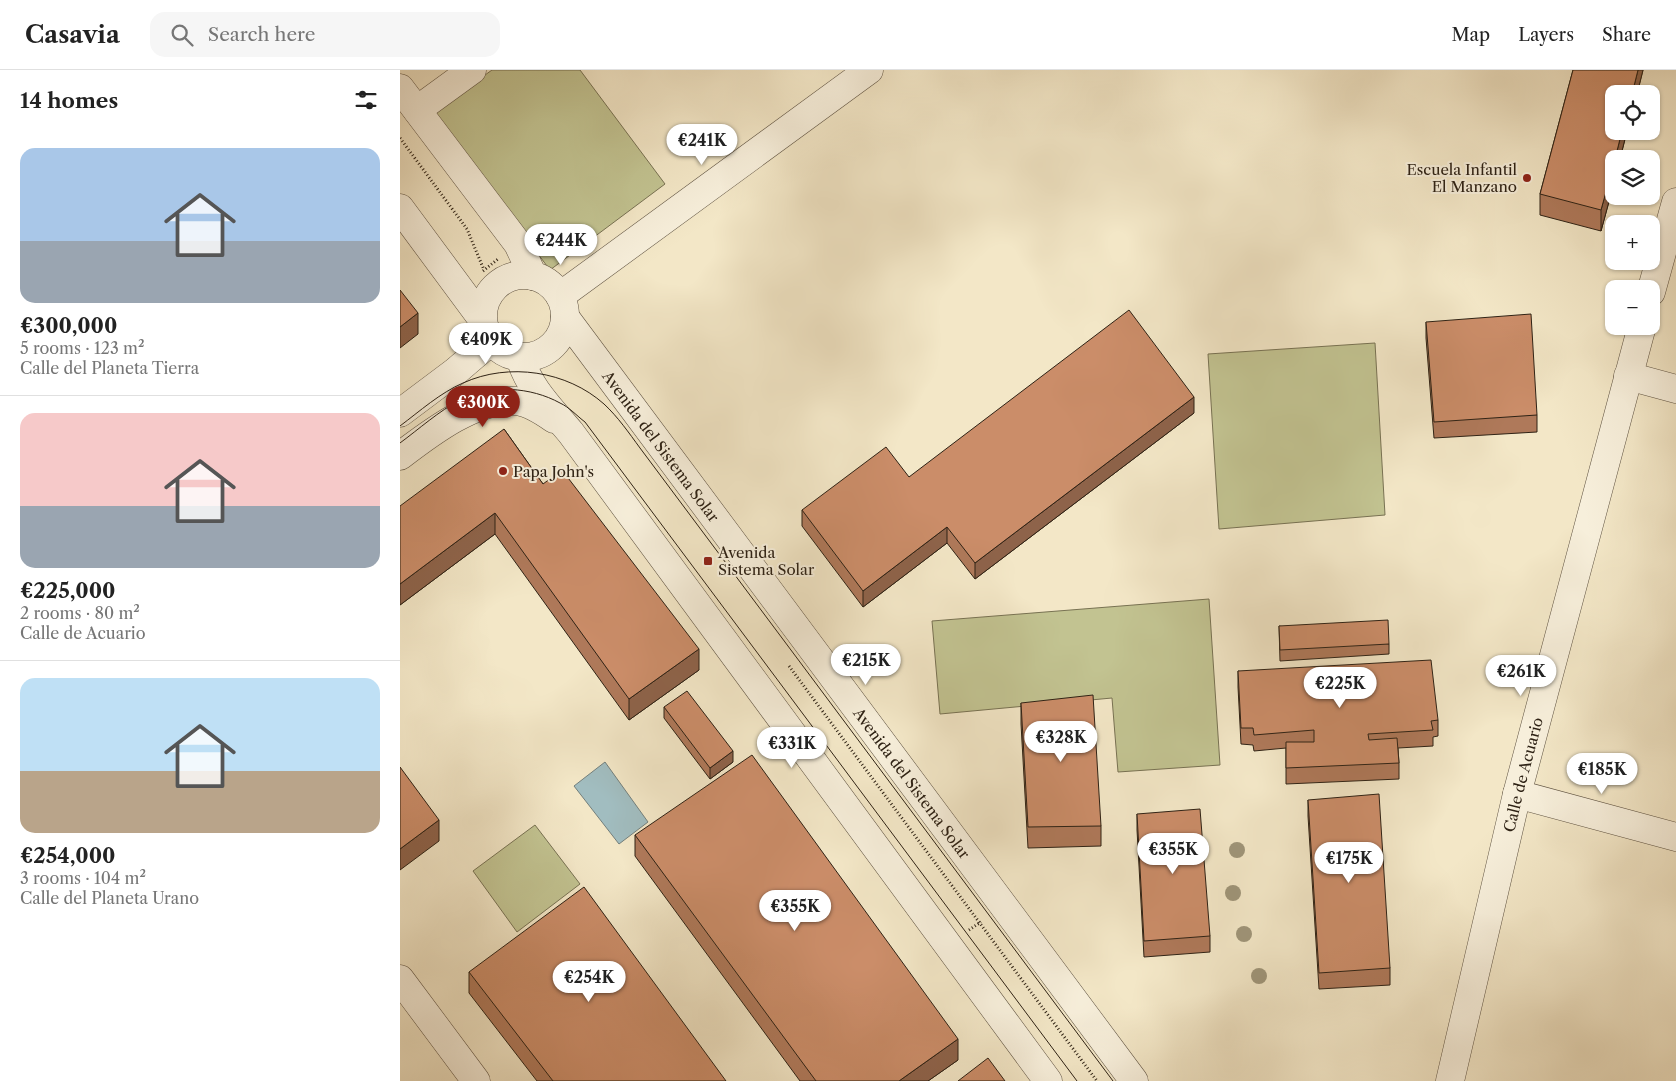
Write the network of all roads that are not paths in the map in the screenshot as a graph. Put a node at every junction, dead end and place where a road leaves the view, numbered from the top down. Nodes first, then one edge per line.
1 (472, 70) edge
2 (869, 70) edge
3 (400, 88) edge
4 (417, 110) junction
5 (1676, 202) edge
6 (400, 208) edge
7 (533, 276) junction
8 (1654, 280) edge
9 (562, 307) junction
10 (486, 330) junction
11 (1639, 335) edge
12 (520, 357) junction
13 (1628, 376) junction
14 (1676, 388) edge
15 (400, 413) edge
16 (571, 432) junction
17 (400, 456) edge
18 (1517, 794) junction
19 (1676, 837) edge
20 (400, 979) edge
21 (476, 1081) edge
22 (1048, 1081) edge
23 (1134, 1081) edge
24 (1450, 1081) edge

1 - 4 street
2 - 9 street
3 - 4 street
4 - 7 street
5 - 8 street
6 - 10 street
7 - 9 street
7 - 10 street
9 - 12 street
9 - 23 street, Avenida del Sistema Solar
10 - 12 street
10 - 15 street
11 - 13 street, Calle de Acuario
12 - 16 street
13 - 14 street
13 - 18 street, Calle de Acuario
16 - 17 street
16 - 22 street
18 - 19 street
18 - 24 street, Calle de Acuario
20 - 21 street

